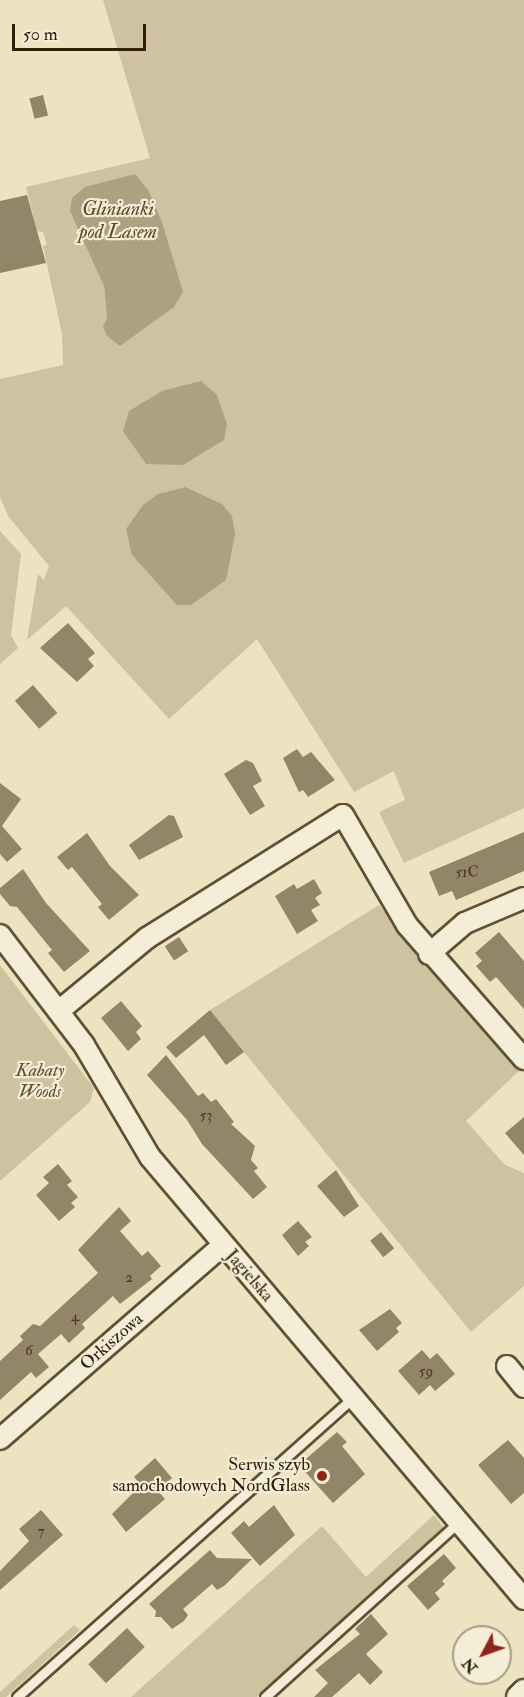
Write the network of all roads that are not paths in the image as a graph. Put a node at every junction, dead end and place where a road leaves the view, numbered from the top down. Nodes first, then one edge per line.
1 (524, 898) edge
2 (0, 935) edge
3 (429, 954) junction
4 (60, 1010) junction
5 (524, 1059) edge
6 (223, 1245) junction
7 (507, 1366) dead end
8 (524, 1387) edge
9 (353, 1398) junction
10 (0, 1439) edge
11 (459, 1522) junction
12 (524, 1599) edge
13 (524, 1690) edge
14 (17, 1697) edge
15 (265, 1697) edge
16 (517, 1697) edge

1 - 3 street
2 - 4 street, Jagielska
3 - 4 street
3 - 5 street
4 - 6 street, Jagielska
6 - 9 street, Jagielska
6 - 10 street, Orkiszowa
7 - 8 street
9 - 11 street, Jagielska
9 - 14 lane
11 - 12 street, Jagielska
11 - 15 lane
13 - 16 street

